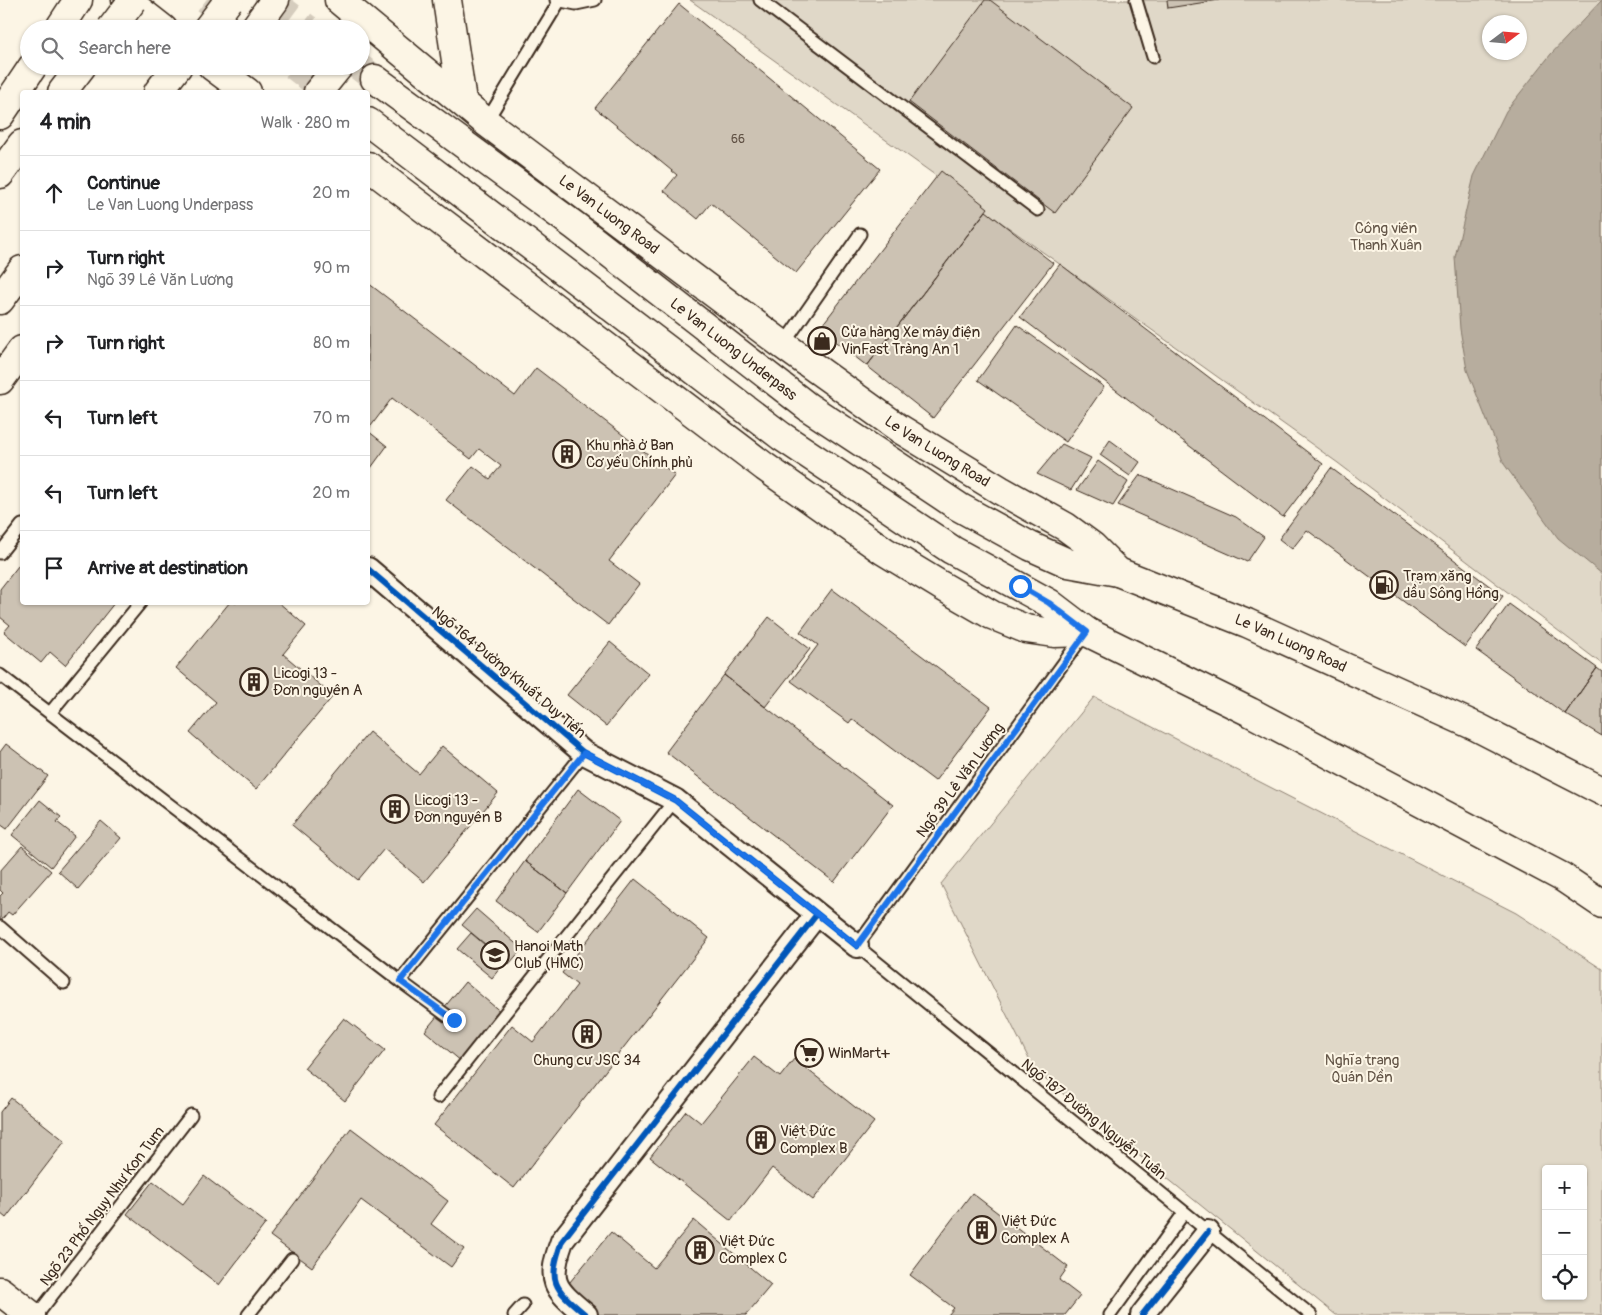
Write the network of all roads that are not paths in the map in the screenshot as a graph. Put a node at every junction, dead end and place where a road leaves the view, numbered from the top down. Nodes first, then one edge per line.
1 (78, 0) edge
2 (126, 0) edge
3 (133, 0) edge
4 (228, 0) edge
5 (275, 0) edge
6 (339, 0) edge
7 (447, 0) edge
8 (594, 0) edge
9 (760, 0) edge
10 (1136, 0) edge
11 (557, 1) edge
12 (65, 20) edge
13 (118, 20) edge
14 (152, 20) edge
15 (214, 20) edge
16 (261, 20) edge
17 (356, 20) edge
18 (370, 34) edge
19 (1153, 58) dead end
20 (27, 75) edge
21 (75, 75) edge
22 (171, 75) edge
23 (219, 75) edge
24 (332, 75) edge
25 (375, 79) tunnel mouth
26 (64, 90) edge
27 (160, 90) edge
28 (244, 90) edge
29 (320, 90) edge
30 (462, 101) junction
31 (0, 115) edge
32 (486, 122) junction
33 (370, 124) edge
34 (20, 147) edge
35 (370, 168) edge
36 (0, 174) edge
37 (1038, 210) dead end
38 (860, 234) dead end
39 (20, 273) edge
40 (0, 300) edge
41 (783, 345) junction
42 (20, 353) edge
43 (0, 380) edge
44 (20, 528) edge
45 (0, 553) edge
46 (370, 570) edge
47 (1118, 572) junction
48 (138, 605) edge
49 (1087, 632) junction
50 (0, 675) edge
51 (50, 713) junction
52 (584, 753) junction
53 (1602, 791) edge
54 (675, 800) junction
55 (1602, 904) edge
56 (817, 914) junction
57 (0, 928) edge
58 (857, 946) junction
59 (400, 981) junction
60 (64, 983) dead end
61 (454, 1020) dead end
62 (438, 1097) dead end
63 (191, 1115) dead end
64 (1184, 1213) junction
65 (1208, 1232) junction
66 (292, 1259) dead end
67 (0, 1290) edge
68 (523, 1305) dead end
69 (30, 1315) edge
70 (37, 1315) edge
71 (248, 1315) edge
72 (514, 1315) edge
73 (586, 1315) edge
74 (1110, 1315) edge
75 (1142, 1315) edge
76 (1311, 1315) edge

1 - 12 main road
2 - 14 main road
3 - 13 main road, bridge
4 - 15 main road, bridge
5 - 16 main road
6 - 17 main road, Le Van Luong Road
7 - 30 main road
8 - 11 lane
9 - 37 lane
10 - 19 lane
11 - 32 lane
18 - 30 main road, Le Van Luong Road
20 - 31 main road
21 - 26 main road
22 - 27 main road
23 - 28 main road
24 - 29 main road
25 - 47 main road, Le Van Luong Underpass
30 - 32 main road, Le Van Luong Road
32 - 41 main road, Le Van Luong Road
33 - 49 main road
34 - 36 main road
35 - 49 main road
38 - 41 lane
39 - 40 main road
41 - 47 main road, Le Van Luong Road
42 - 43 main road
44 - 45 lane
46 - 52 street, Ngõ 164 Đường Khuất Duy Tiến
47 - 53 main road, Le Van Luong Road
48 - 51 lane
49 - 55 main road
49 - 58 lane, Ngõ 39 Lê Văn Lương
50 - 51 lane
51 - 59 lane
52 - 54 street, Ngõ 164 Đường Khuất Duy Tiến
52 - 59 lane
54 - 56 street, Ngõ 164 Đường Khuất Duy Tiến
54 - 62 lane
56 - 58 street, Ngõ 164 Đường Khuất Duy Tiến
56 - 73 street
57 - 60 lane
58 - 64 lane, Ngõ 187 Đường Nguyễn Tuân
59 - 61 lane
63 - 70 lane, Ngõ 23 Phố Ngụy Như Kon Tum
64 - 65 lane, Ngõ 187 Đường Nguyễn Tuân
64 - 74 lane
65 - 75 street
65 - 76 lane, Ngõ 187 Đường Nguyễn Tuân
66 - 71 lane
67 - 69 main road
68 - 72 lane

